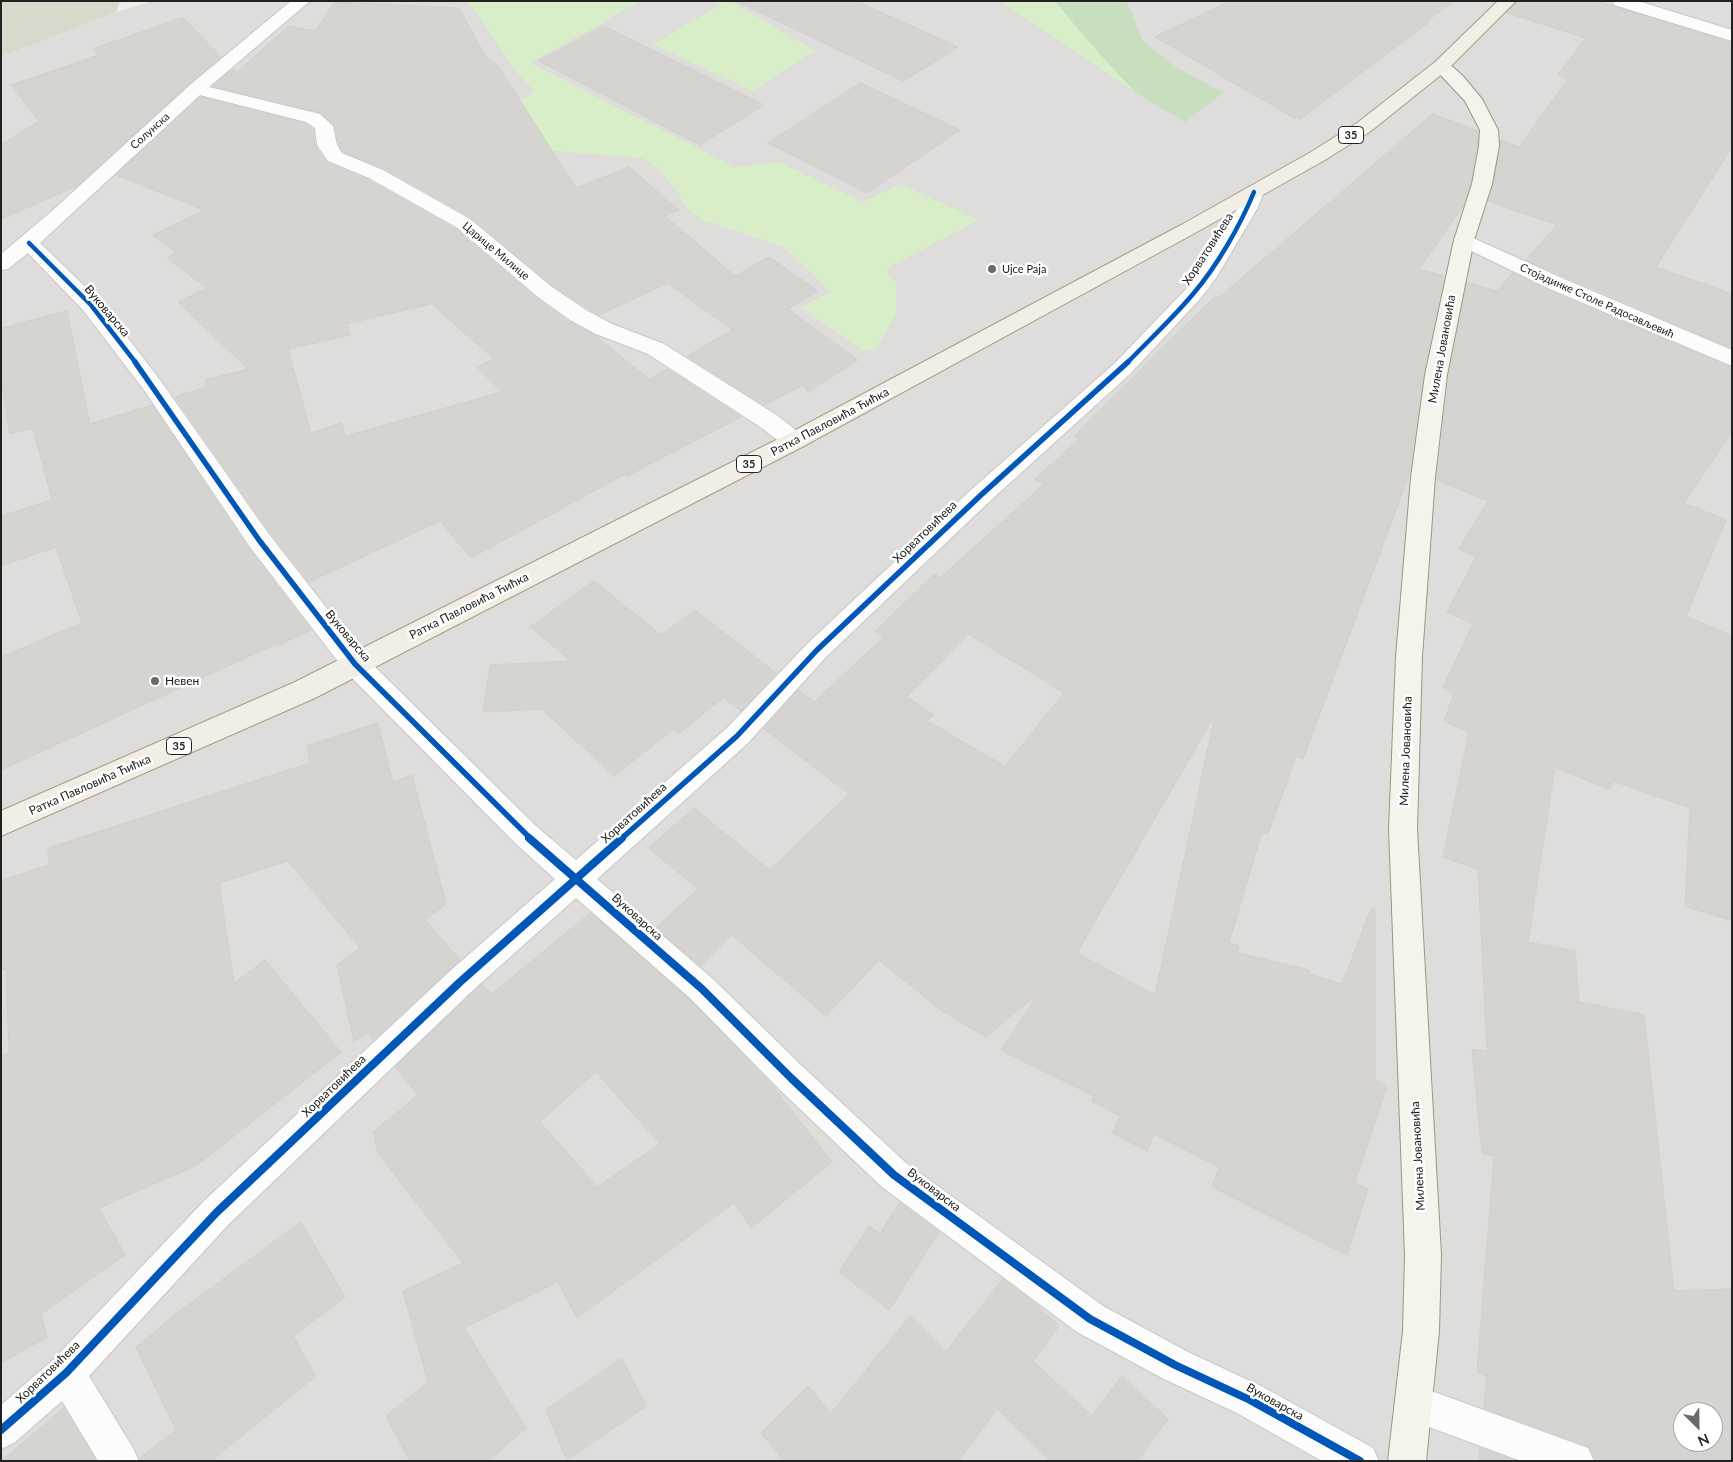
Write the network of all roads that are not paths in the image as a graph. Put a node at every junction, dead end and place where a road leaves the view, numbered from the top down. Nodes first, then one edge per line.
1 (302, 1) edge
2 (1508, 1) edge
3 (1620, 1) edge
4 (1732, 36) edge
5 (1441, 66) junction
6 (196, 89) junction
7 (1254, 192) junction
8 (1464, 240) junction
9 (30, 243) junction
10 (1, 264) edge
11 (1732, 359) edge
12 (794, 441) junction
13 (354, 664) junction
14 (1, 824) edge
15 (578, 879) junction
16 (66, 1373) junction
17 (1414, 1404) junction
18 (1, 1430) edge
19 (120, 1461) edge
20 (1360, 1461) edge
21 (1407, 1461) edge
22 (1576, 1461) edge

1 - 6 street, Солунска
2 - 5 main road, Ратка Павловића Ћићка / 35
3 - 4 street
5 - 7 main road, Ратка Павловића Ћићка / 35
5 - 8 main road, Милена Јовановића
6 - 9 street, Солунска
6 - 12 street, Царице Милице
7 - 12 main road, Ратка Павловића Ћићка / 35
7 - 15 street, Хорватовићева
8 - 11 street, Стојадинке Столе Радосављевић
8 - 17 main road, Милена Јовановића
9 - 10 street, Солунска
9 - 13 street, Вуковарска
12 - 13 main road, Ратка Павловића Ћићка / 35
13 - 14 main road, Ратка Павловића Ћићка / 35
13 - 15 street, Вуковарска
15 - 16 street, Хорватовићева
15 - 20 street, Вуковарска
16 - 18 street, Хорватовићева
16 - 19 street
17 - 21 main road, Милена Јовановића
17 - 22 street

